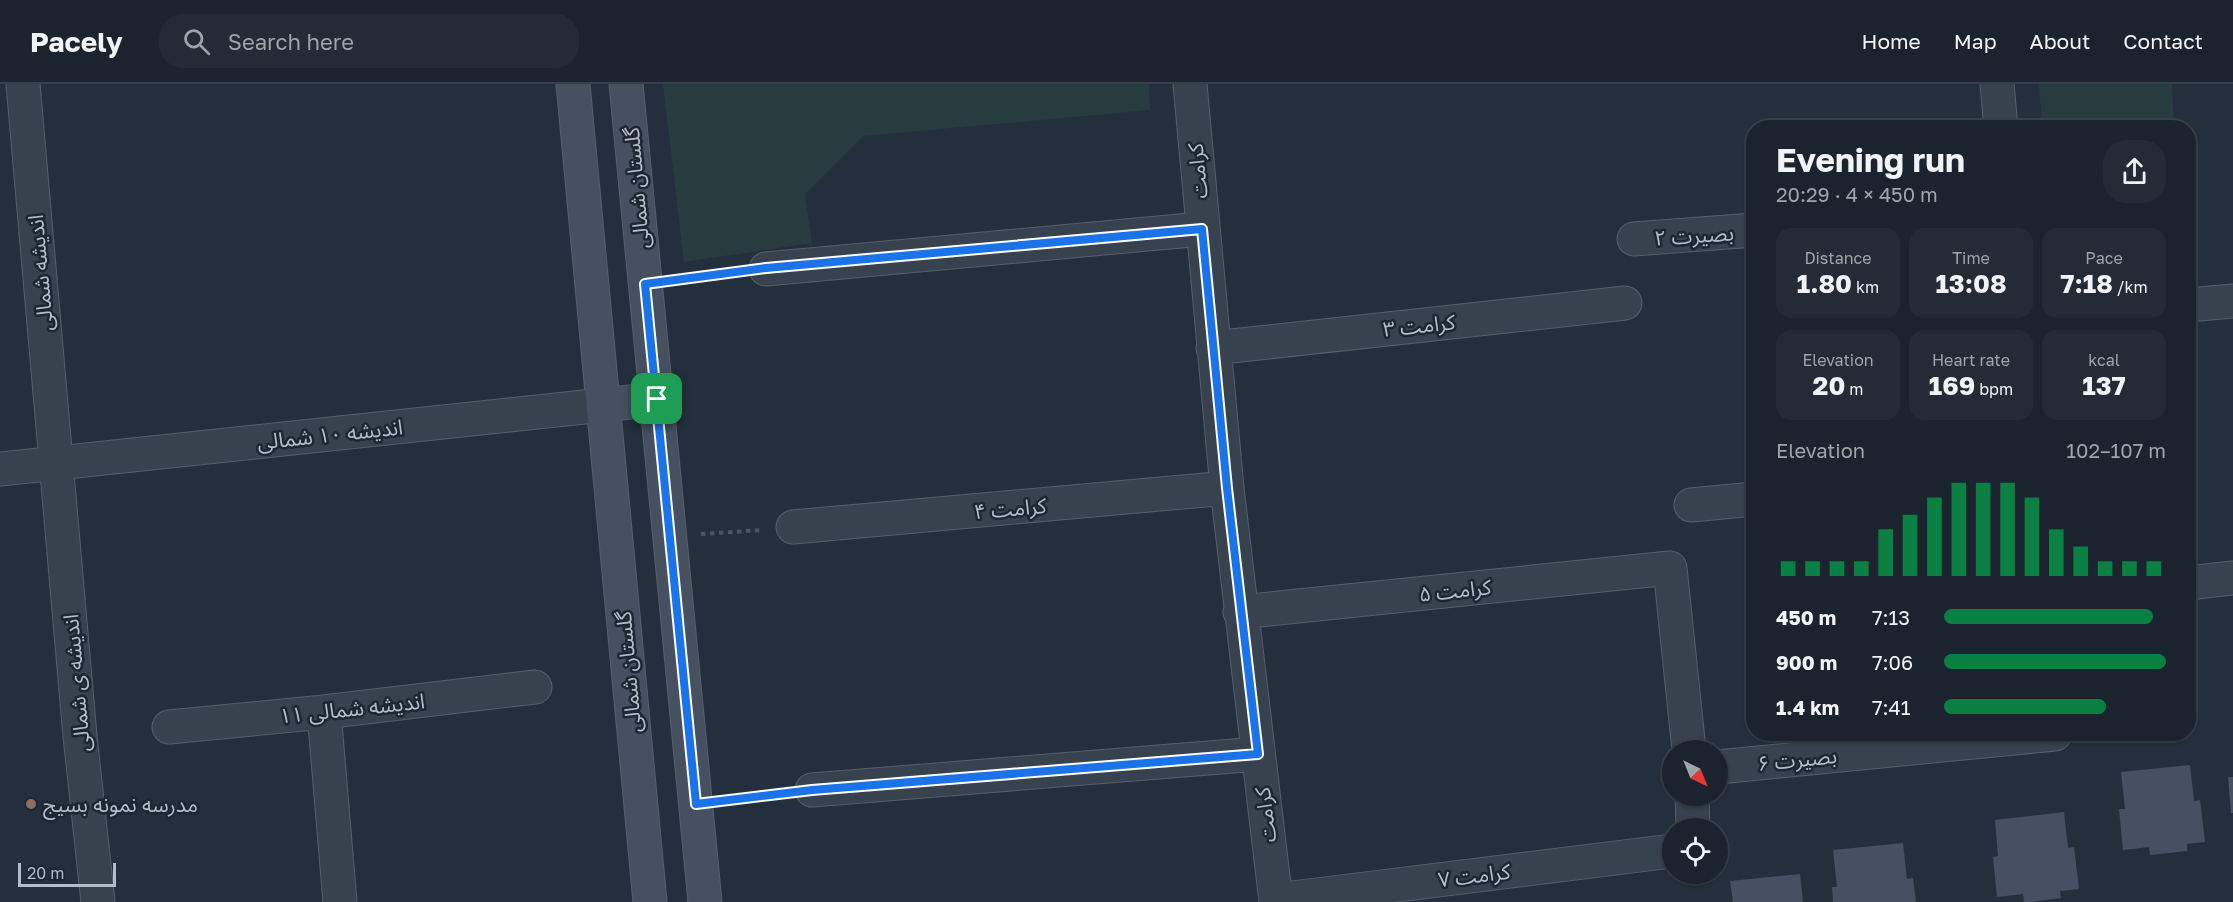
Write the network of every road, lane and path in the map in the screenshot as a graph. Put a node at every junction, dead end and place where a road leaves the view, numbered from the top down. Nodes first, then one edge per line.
1 (23, 84) edge
2 (573, 84) edge
3 (626, 84) edge
4 (1190, 84) edge
5 (1997, 84) edge
6 (2000, 120) edge
7 (1202, 229) junction
8 (1746, 231) edge
9 (1634, 239) dead end
10 (766, 268) joint
11 (645, 284) junction
12 (2233, 302) edge
13 (1625, 303) dead end
14 (2196, 304) edge
15 (1213, 348) junction
16 (657, 399) junction
17 (603, 405) junction
18 (58, 463) junction
19 (0, 469) edge
20 (1227, 488) junction
21 (1746, 499) edge
22 (1691, 505) dead end
23 (793, 527) joint
24 (670, 537) junction
25 (2233, 578) edge
26 (2196, 582) edge
27 (1240, 612) junction
28 (535, 687) dead end
29 (324, 712) junction
30 (169, 727) dead end
31 (1688, 740) edge
32 (1984, 741) edge
33 (1258, 754) junction
34 (1728, 766) edge
35 (812, 790) joint
36 (696, 804) junction
37 (1662, 852) edge
38 (1276, 901) edge
39 (98, 902) edge
40 (340, 902) edge
41 (650, 902) edge
42 (705, 902) edge

1 - 18 street, اندیشه شمالی
2 - 17 main road, گلستان شمالی
3 - 11 main road, گلستان شمالی
4 - 7 street, کرامت
5 - 6 street
7 - 10 street
7 - 15 street, کرامت
8 - 9 street, بصیرت ۲
10 - 11 path
11 - 16 main road, گلستان شمالی
12 - 14 street
13 - 15 street, کرامت ۳
15 - 20 street, کرامت
16 - 17 main road
16 - 24 main road, گلستان شمالی
17 - 18 street, اندیشه ۱۰ شمالی
17 - 41 main road, گلستان شمالی
18 - 19 street, اندیشه ۱۰ شمالی
18 - 39 street, اندیشه ی شمالی
20 - 23 street, کرامت ۴
20 - 27 street, کرامت
21 - 22 street
23 - 24 path
24 - 36 main road, گلستان شمالی
25 - 26 street
27 - 31 street, کرامت ۵
27 - 33 street, کرامت
28 - 29 street, اندیشه شمالی ۱۱
29 - 30 street, اندیشه شمالی ۱۱
29 - 40 street
32 - 34 street, بصیرت ۶
33 - 35 street
33 - 38 street, کرامت
35 - 36 path
36 - 42 main road, گلستان شمالی
37 - 38 street, کرامت ۷

